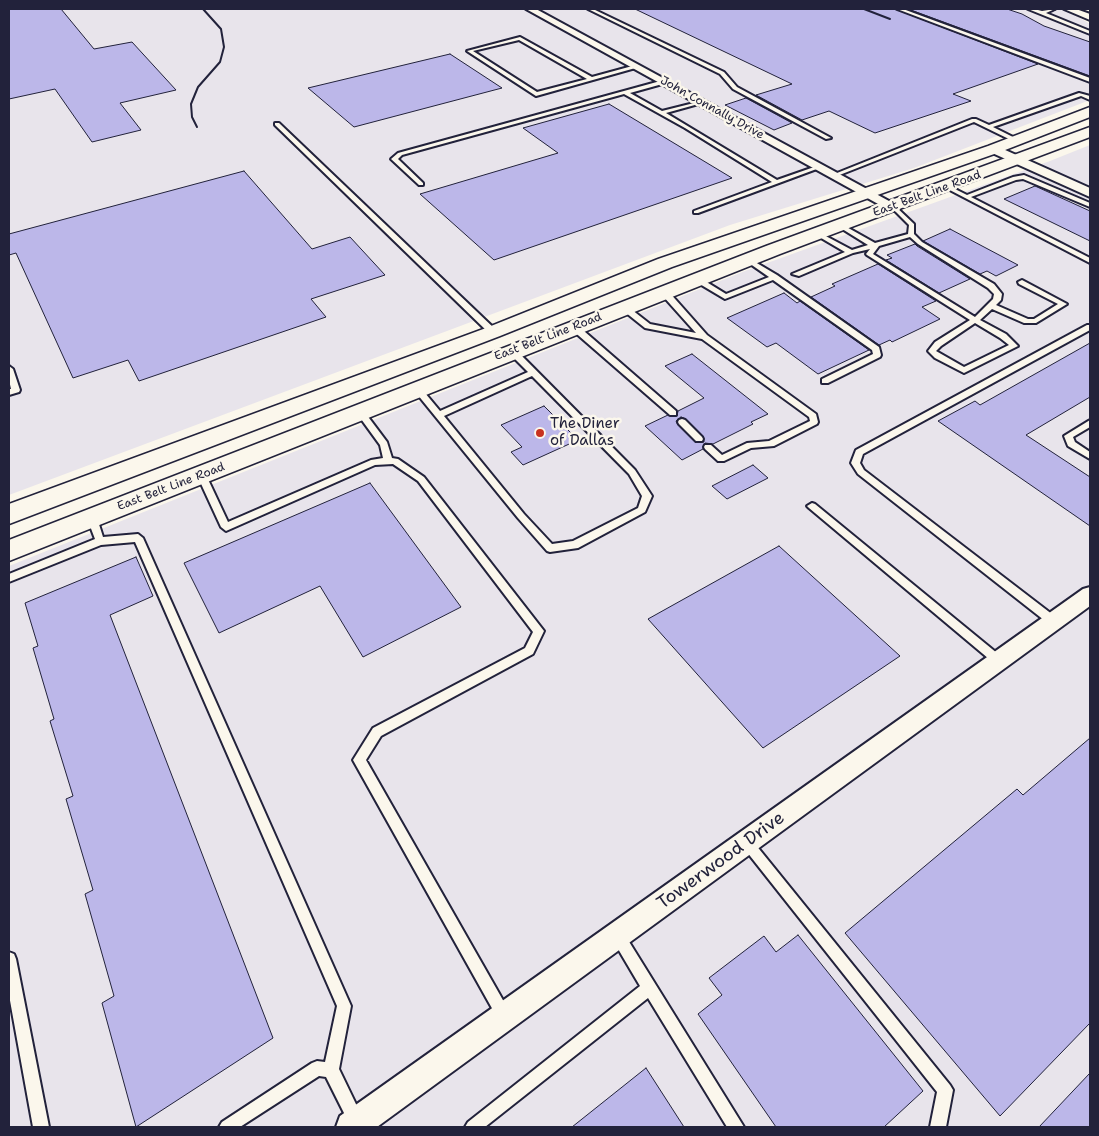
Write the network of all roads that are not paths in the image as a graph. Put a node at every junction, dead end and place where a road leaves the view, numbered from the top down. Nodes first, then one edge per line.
1 (530, 9) edge
2 (590, 9) edge
3 (899, 9) edge
4 (1030, 9) edge
5 (1053, 9) edge
6 (1068, 9) edge
7 (1042, 13) junction
8 (1089, 16) edge
9 (1090, 33) edge
10 (636, 67) junction
11 (591, 79) junction
12 (1090, 80) edge
13 (664, 82) junction
14 (624, 92) junction
15 (1090, 98) edge
16 (700, 102) junction
17 (1090, 112) edge
18 (661, 113) junction
19 (277, 124) dead end
20 (989, 127) junction
21 (1090, 132) edge
22 (828, 138) dead end
23 (1015, 140) junction
24 (994, 149) junction
25 (1019, 160) junction
26 (819, 166) junction
27 (835, 175) junction
28 (776, 182) junction
29 (421, 184) dead end
30 (947, 187) junction
31 (1087, 189) edge
32 (867, 193) junction
33 (1069, 196) junction
34 (966, 197) junction
35 (1090, 205) edge
36 (894, 207) junction
37 (696, 212) dead end
38 (841, 226) junction
39 (818, 234) junction
40 (911, 235) junction
41 (876, 247) junction
42 (851, 252) junction
43 (748, 260) junction
44 (1090, 260) edge
45 (796, 274) dead end
46 (774, 277) junction
47 (697, 280) junction
48 (1022, 282) dead end
49 (665, 292) junction
50 (992, 306) junction
51 (624, 308) junction
52 (975, 320) junction
53 (1090, 327) edge
54 (574, 328) junction
55 (493, 332) junction
56 (704, 337) junction
57 (512, 351) junction
58 (9, 369) edge
59 (532, 373) junction
60 (825, 381) dead end
61 (417, 389) junction
62 (9, 392) edge
63 (360, 412) junction
64 (673, 413) dead end
65 (438, 415) junction
66 (682, 422) dead end
67 (1090, 423) edge
68 (699, 438) dead end
69 (708, 447) dead end
70 (1090, 456) edge
71 (388, 461) junction
72 (202, 475) junction
73 (812, 506) dead end
74 (9, 514) edge
75 (92, 518) junction
76 (100, 542) junction
77 (9, 551) edge
78 (9, 578) edge
79 (1090, 595) edge
80 (1053, 621) junction
81 (999, 661) junction
82 (747, 843) junction
83 (617, 936) junction
84 (9, 959) edge
85 (649, 988) junction
86 (505, 1017) junction
87 (331, 1070) junction
88 (356, 1126) edge
89 (40, 1127) edge
90 (227, 1127) edge
91 (472, 1127) edge
92 (736, 1127) edge
93 (938, 1127) edge

1 - 10 street, John Connally Drive
2 - 22 lane
3 - 12 lane
4 - 7 lane
5 - 7 lane
6 - 8 street
7 - 9 lane
10 - 11 lane
10 - 13 street, John Connally Drive
11 - 11 lane
13 - 14 lane
13 - 16 street, John Connally Drive
14 - 18 lane
14 - 29 lane
15 - 20 lane
16 - 18 lane
16 - 26 street, John Connally Drive
17 - 23 main road, East Belt Line Road
18 - 28 lane
19 - 55 lane
20 - 23 lane
20 - 27 lane
21 - 25 main road, East Belt Line Road
23 - 24 main road, East Belt Line Road
24 - 25 street
24 - 32 main road, East Belt Line Road
25 - 30 main road, East Belt Line Road
25 - 31 street
26 - 27 street, John Connally Drive
26 - 28 lane
27 - 32 street, John Connally Drive
28 - 37 lane
30 - 34 lane
30 - 36 main road, East Belt Line Road
31 - 33 lane
32 - 36 street, John Connally Drive
32 - 55 main road, East Belt Line Road
33 - 34 lane
33 - 35 lane
34 - 44 lane
36 - 38 main road, East Belt Line Road
36 - 40 lane
38 - 39 main road, East Belt Line Road
38 - 41 lane
39 - 42 lane
39 - 43 main road, East Belt Line Road
40 - 41 lane
40 - 50 lane
41 - 42 lane
41 - 52 lane
42 - 45 lane
43 - 46 lane
43 - 47 main road, East Belt Line Road
46 - 47 lane
46 - 60 lane
47 - 49 main road, East Belt Line Road
48 - 50 lane
49 - 51 main road, East Belt Line Road
49 - 56 lane
50 - 52 lane
51 - 54 main road, East Belt Line Road
51 - 56 lane
52 - 52 lane
53 - 80 lane
54 - 57 main road, East Belt Line Road
54 - 64 lane
55 - 57 main road
55 - 74 main road, East Belt Line Road
56 - 69 lane
57 - 59 lane
57 - 61 main road, East Belt Line Road
58 - 62 lane
59 - 65 lane
59 - 65 lane
61 - 63 main road, East Belt Line Road
61 - 65 lane
63 - 71 lane
63 - 72 main road, East Belt Line Road
66 - 68 lane
67 - 70 lane
71 - 72 lane
71 - 86 lane
72 - 75 main road, East Belt Line Road
73 - 81 lane
75 - 76 lane
75 - 77 main road, East Belt Line Road
76 - 78 lane
76 - 87 lane
79 - 80 street, Towerwood Drive
80 - 81 street, Towerwood Drive
81 - 82 street, Towerwood Drive
82 - 83 street, Towerwood Drive
82 - 93 lane
83 - 85 lane
83 - 86 street, Towerwood Drive
84 - 89 lane
85 - 91 lane
85 - 92 lane
86 - 88 street, Towerwood Drive
87 - 88 lane
87 - 90 lane

